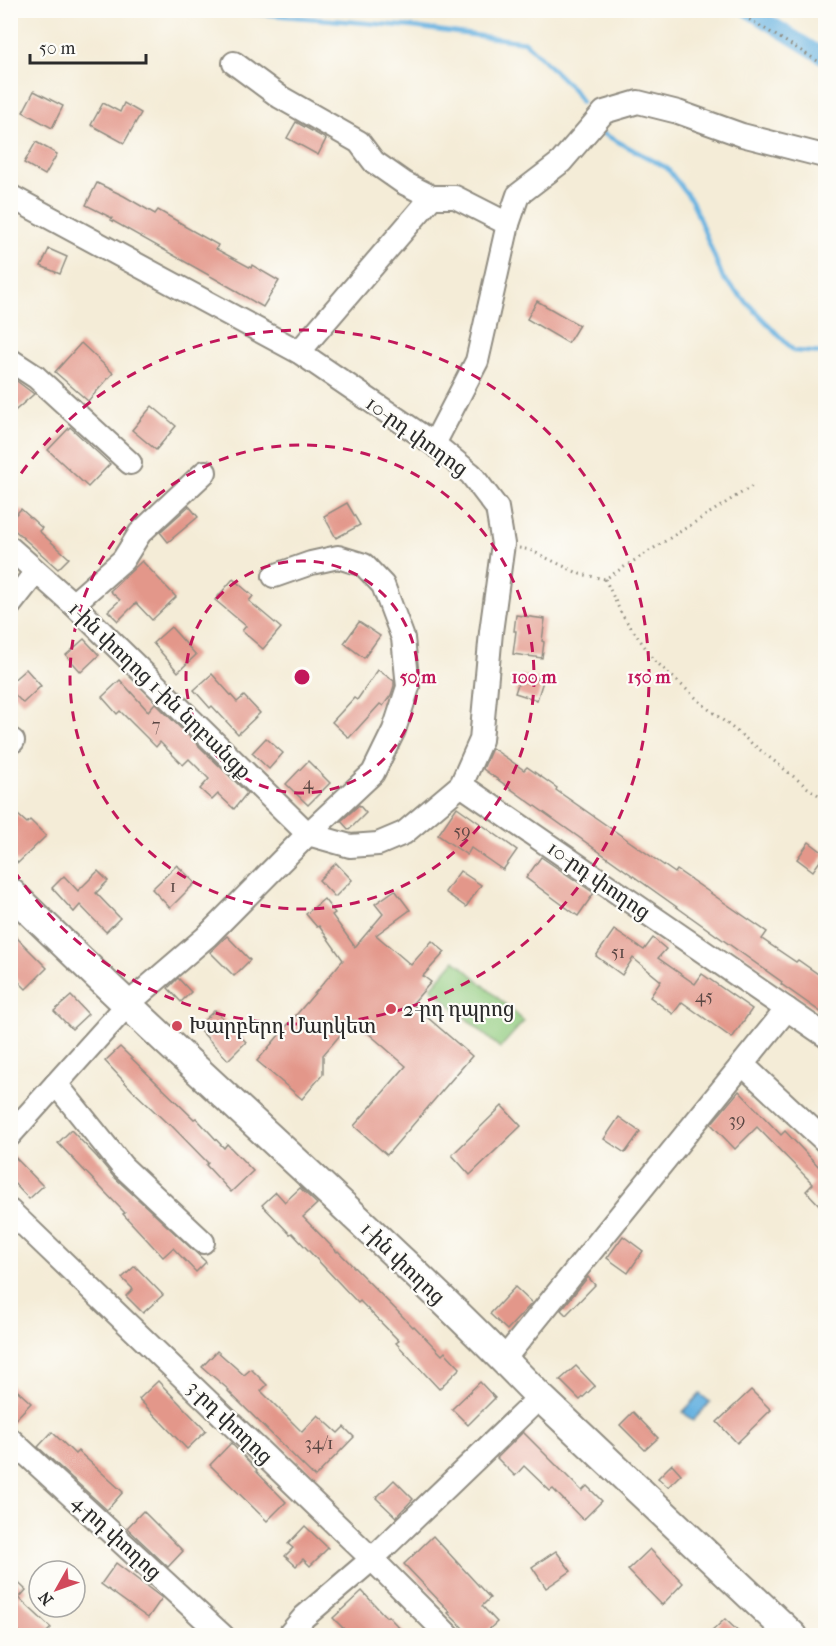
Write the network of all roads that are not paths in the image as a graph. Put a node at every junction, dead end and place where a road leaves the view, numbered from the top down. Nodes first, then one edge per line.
1 (234, 63) dead end
2 (825, 155) edge
3 (10, 196) edge
4 (432, 197) junction
5 (508, 224) junction
6 (299, 352) junction
7 (10, 360) edge
8 (434, 444) junction
9 (130, 463) dead end
10 (205, 472) dead end
11 (10, 548) edge
12 (36, 572) junction
13 (274, 576) dead end
14 (10, 604) edge
15 (73, 604) junction
16 (461, 785) junction
17 (308, 834) junction
18 (10, 892) edge
19 (128, 1005) junction
20 (787, 1009) junction
21 (825, 1036) edge
22 (743, 1065) junction
23 (56, 1084) junction
24 (10, 1135) edge
25 (825, 1142) edge
26 (10, 1211) edge
27 (203, 1242) dead end
28 (504, 1359) junction
29 (540, 1397) junction
30 (10, 1439) edge
31 (372, 1559) junction
32 (223, 1635) edge
33 (288, 1635) edge
34 (449, 1635) edge
35 (793, 1635) edge

1 - 4 street
2 - 5 street
3 - 6 street, 10-րդ փողոց
4 - 5 street
4 - 6 street
5 - 8 street
6 - 8 street, 10-րդ փողոց
7 - 9 street
8 - 16 street, 10-րդ փողոց
10 - 15 street
11 - 12 street, 1-ին փողոց 1-ին նրբանցք
12 - 14 street
12 - 15 street, 1-ին փողոց 1-ին նրբանցք
13 - 17 street
15 - 17 street, 1-ին փողոց 1-ին նրբանցք
16 - 17 street
16 - 20 street, 10-րդ փողոց
17 - 19 street
18 - 19 main road, 1-ին փողոց
19 - 23 street
19 - 28 main road, 1-ին փողոց
20 - 21 street, 10-րդ փողոց
20 - 22 street
22 - 25 street
22 - 28 street
23 - 24 street
23 - 27 street
26 - 31 street, 3-րդ փողոց
28 - 29 main road, 1-ին փողոց
29 - 31 street
29 - 35 main road, 1-ին փողոց
30 - 32 street, 4-րդ փողոց
31 - 33 street
31 - 34 street, 3-րդ փողոց

